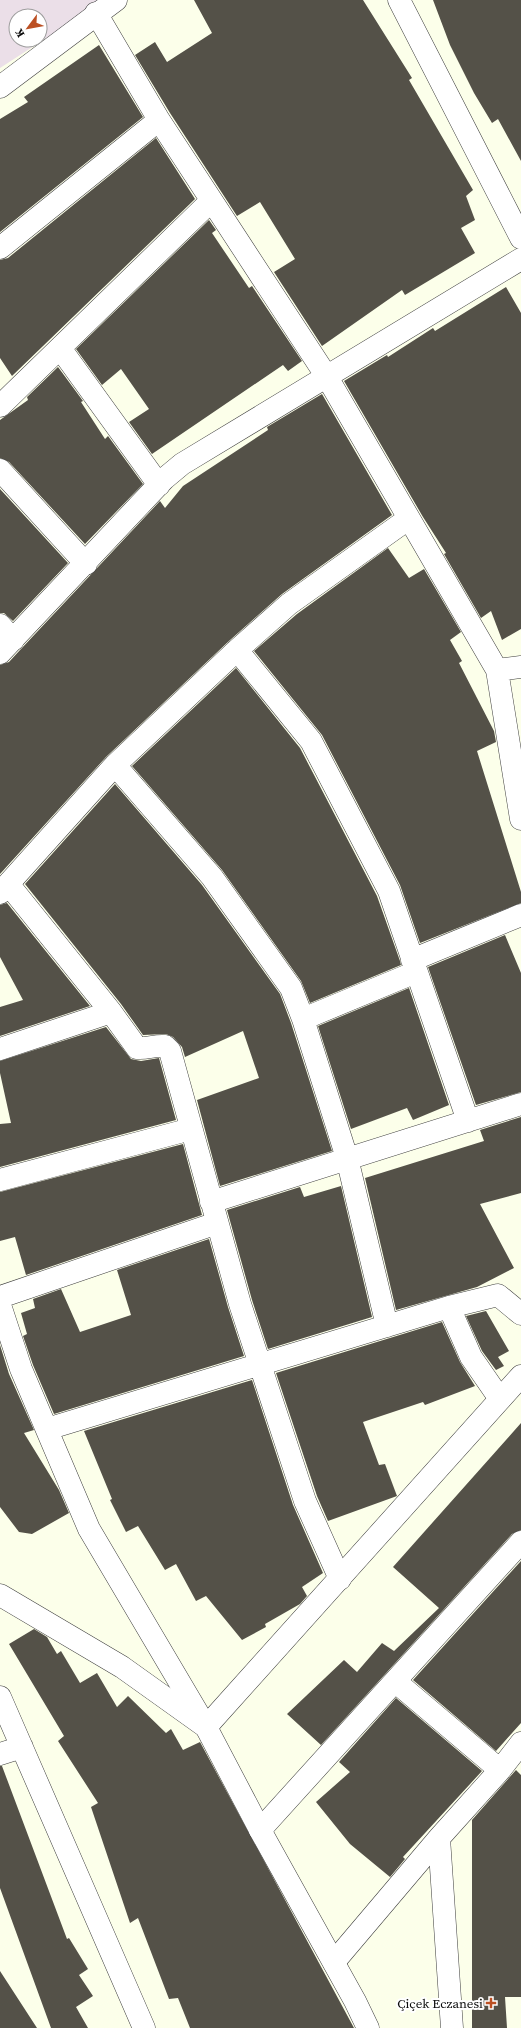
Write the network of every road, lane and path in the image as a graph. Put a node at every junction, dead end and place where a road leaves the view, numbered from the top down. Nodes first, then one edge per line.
1 (116, 0) edge
2 (399, 0) edge
3 (96, 13) junction
4 (0, 87) edge
5 (159, 120) junction
6 (211, 201) junction
7 (521, 238) edge
8 (0, 248) edge
9 (521, 259) edge
10 (60, 348) junction
11 (327, 377) junction
12 (0, 406) edge
13 (0, 470) edge
14 (159, 485) junction
15 (408, 519) junction
16 (86, 564) junction
17 (4, 639) edge
18 (237, 650) junction
19 (521, 667) edge
20 (497, 670) junction
21 (116, 765) junction
22 (521, 819) edge
23 (4, 889) edge
24 (521, 915) edge
25 (414, 966) junction
26 (111, 1012) junction
27 (303, 1019) junction
28 (0, 1049) edge
29 (521, 1104) edge
30 (468, 1121) junction
31 (190, 1129) junction
32 (347, 1158) junction
33 (0, 1180) edge
34 (211, 1202) junction
35 (217, 1223) junction
36 (0, 1297) edge
37 (0, 1305) edge
38 (449, 1306) junction
39 (521, 1314) edge
40 (387, 1326) junction
41 (260, 1365) junction
42 (521, 1376) edge
43 (500, 1399) junction
44 (47, 1429) junction
45 (521, 1542) edge
46 (340, 1580) junction
47 (0, 1595) edge
48 (396, 1682) junction
49 (0, 1697) edge
50 (206, 1727) junction
51 (520, 1745) edge
52 (22, 1747) junction
53 (0, 1754) edge
54 (500, 1770) junction
55 (260, 1830) junction
56 (439, 1838) junction
57 (334, 1962) junction
58 (144, 2028) edge
59 (368, 2028) edge
60 (452, 2028) edge

1 - 3 street
2 - 7 street
3 - 4 street
3 - 5 street
5 - 6 street
5 - 8 street
6 - 10 street
6 - 11 street
9 - 11 street
10 - 12 street
10 - 14 street
11 - 14 street
11 - 15 street
13 - 16 street
14 - 16 street
15 - 18 street
15 - 20 street
16 - 17 street
18 - 21 street
18 - 25 street
19 - 20 street
20 - 22 street
21 - 23 street
21 - 27 street
23 - 26 street
24 - 25 street
25 - 27 street
25 - 30 street
26 - 28 street
26 - 31 street
27 - 32 street
29 - 30 street
30 - 32 street
31 - 33 street
31 - 34 street
32 - 34 street
32 - 40 street
34 - 35 street
35 - 36 street
35 - 41 street
37 - 44 street
38 - 39 street
38 - 40 street
38 - 43 street
40 - 41 street
41 - 44 street
41 - 46 street
42 - 43 street
43 - 46 street
44 - 50 street
45 - 48 street
46 - 50 street
47 - 50 street
48 - 54 street
48 - 55 street
49 - 52 street
50 - 55 street
51 - 54 street
52 - 53 street
52 - 58 street
54 - 56 street
55 - 57 street
56 - 57 street
56 - 60 street
57 - 59 street

